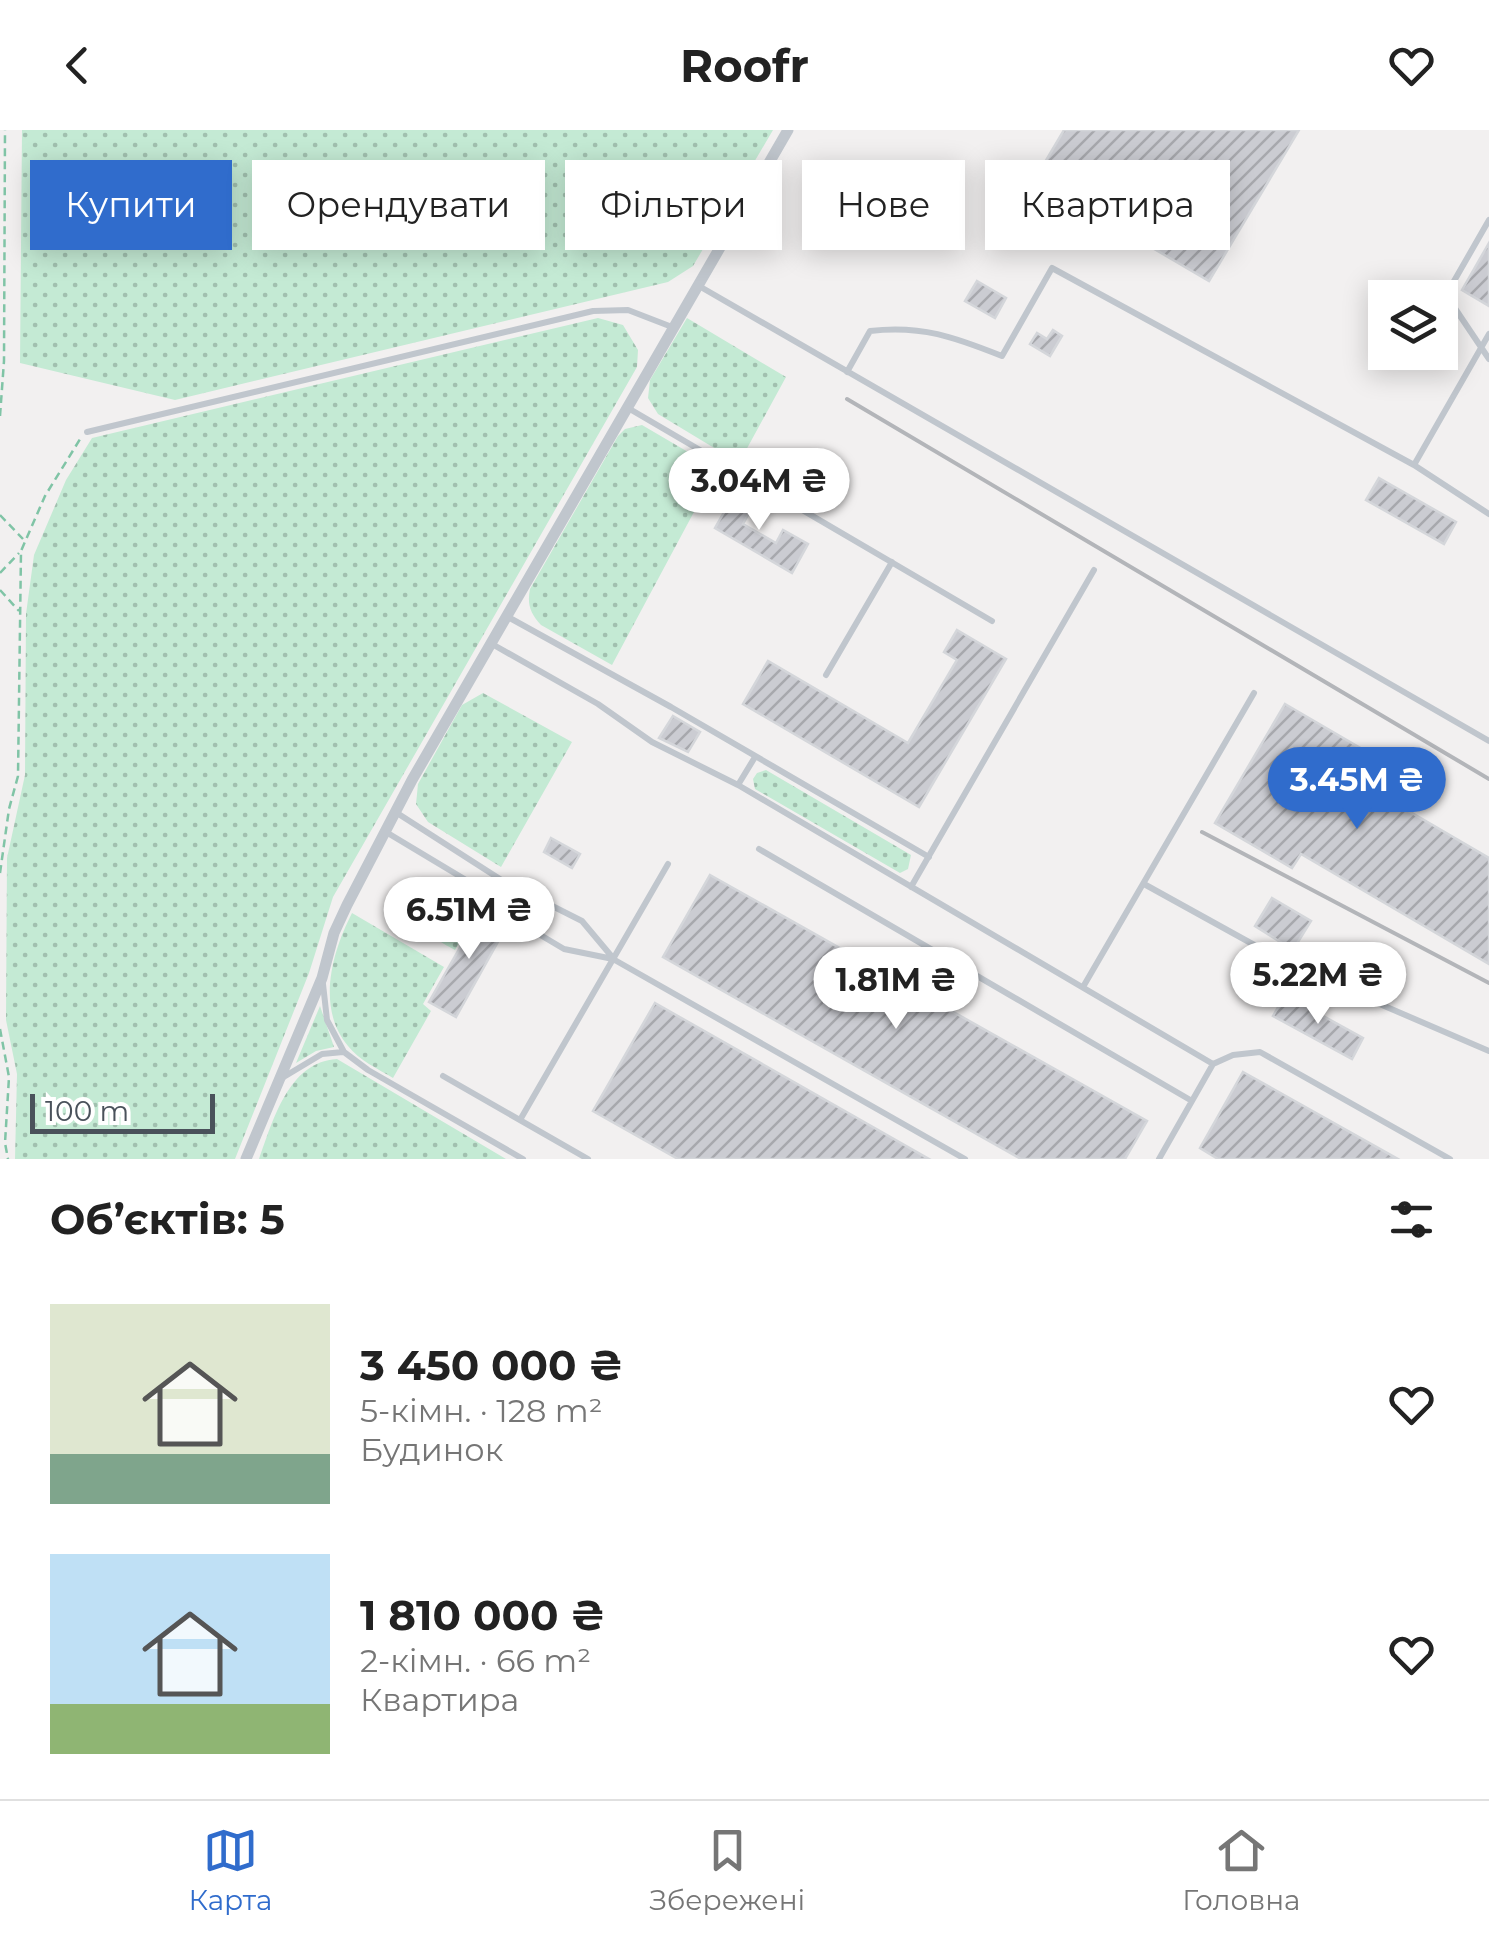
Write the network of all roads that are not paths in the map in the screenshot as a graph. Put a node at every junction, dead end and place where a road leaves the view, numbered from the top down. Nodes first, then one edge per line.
1 (788, 130) edge
2 (1489, 220) edge
3 (698, 286) junction
4 (673, 328) junction
5 (1489, 334) edge
6 (1480, 348) junction
7 (1489, 359) edge
8 (847, 372) junction
9 (626, 408) junction
10 (87, 432) road end
11 (1414, 465) junction
12 (1489, 514) edge
13 (892, 562) junction
14 (1094, 570) dead end
15 (508, 617) junction
16 (992, 620) dead end
17 (492, 644) junction
18 (826, 675) dead end
19 (1254, 694) dead end
20 (1489, 742) edge
21 (755, 757) junction
22 (738, 786) junction
23 (395, 812) junction
24 (385, 832) junction
25 (759, 849) dead end
26 (929, 858) junction
27 (668, 864) dead end
28 (1144, 884) junction
29 (912, 887) junction
30 (613, 958) junction
31 (322, 978) junction
32 (1083, 987) junction
33 (344, 1052) junction
34 (1489, 1052) edge
35 (1214, 1064) junction
36 (443, 1076) dead end
37 (278, 1080) junction
38 (1192, 1101) junction
39 (520, 1120) junction
40 (246, 1159) edge
41 (523, 1159) edge
42 (588, 1159) edge
43 (965, 1159) edge
44 (1159, 1159) edge
45 (1450, 1159) edge

1 - 3 street
2 - 6 lane
3 - 4 street
3 - 8 lane
4 - 9 street
4 - 10 lane
5 - 6 lane
6 - 7 lane
6 - 11 lane
8 - 11 lane
8 - 20 lane
9 - 13 lane
9 - 15 street
11 - 12 lane
13 - 16 lane
13 - 18 lane
14 - 26 lane
15 - 17 street
15 - 21 lane
17 - 22 lane
17 - 23 street
19 - 28 lane
21 - 22 lane
21 - 26 lane
22 - 29 lane
23 - 24 street
23 - 30 lane
24 - 30 lane
24 - 31 street
25 - 38 lane
26 - 29 lane
27 - 30 lane
28 - 32 lane
28 - 34 lane
29 - 32 lane
30 - 39 lane
30 - 43 lane
31 - 33 lane
31 - 37 street
32 - 35 lane
33 - 37 lane
33 - 41 lane
35 - 38 lane
35 - 45 lane
36 - 39 lane
37 - 40 street
38 - 44 lane
39 - 42 lane

